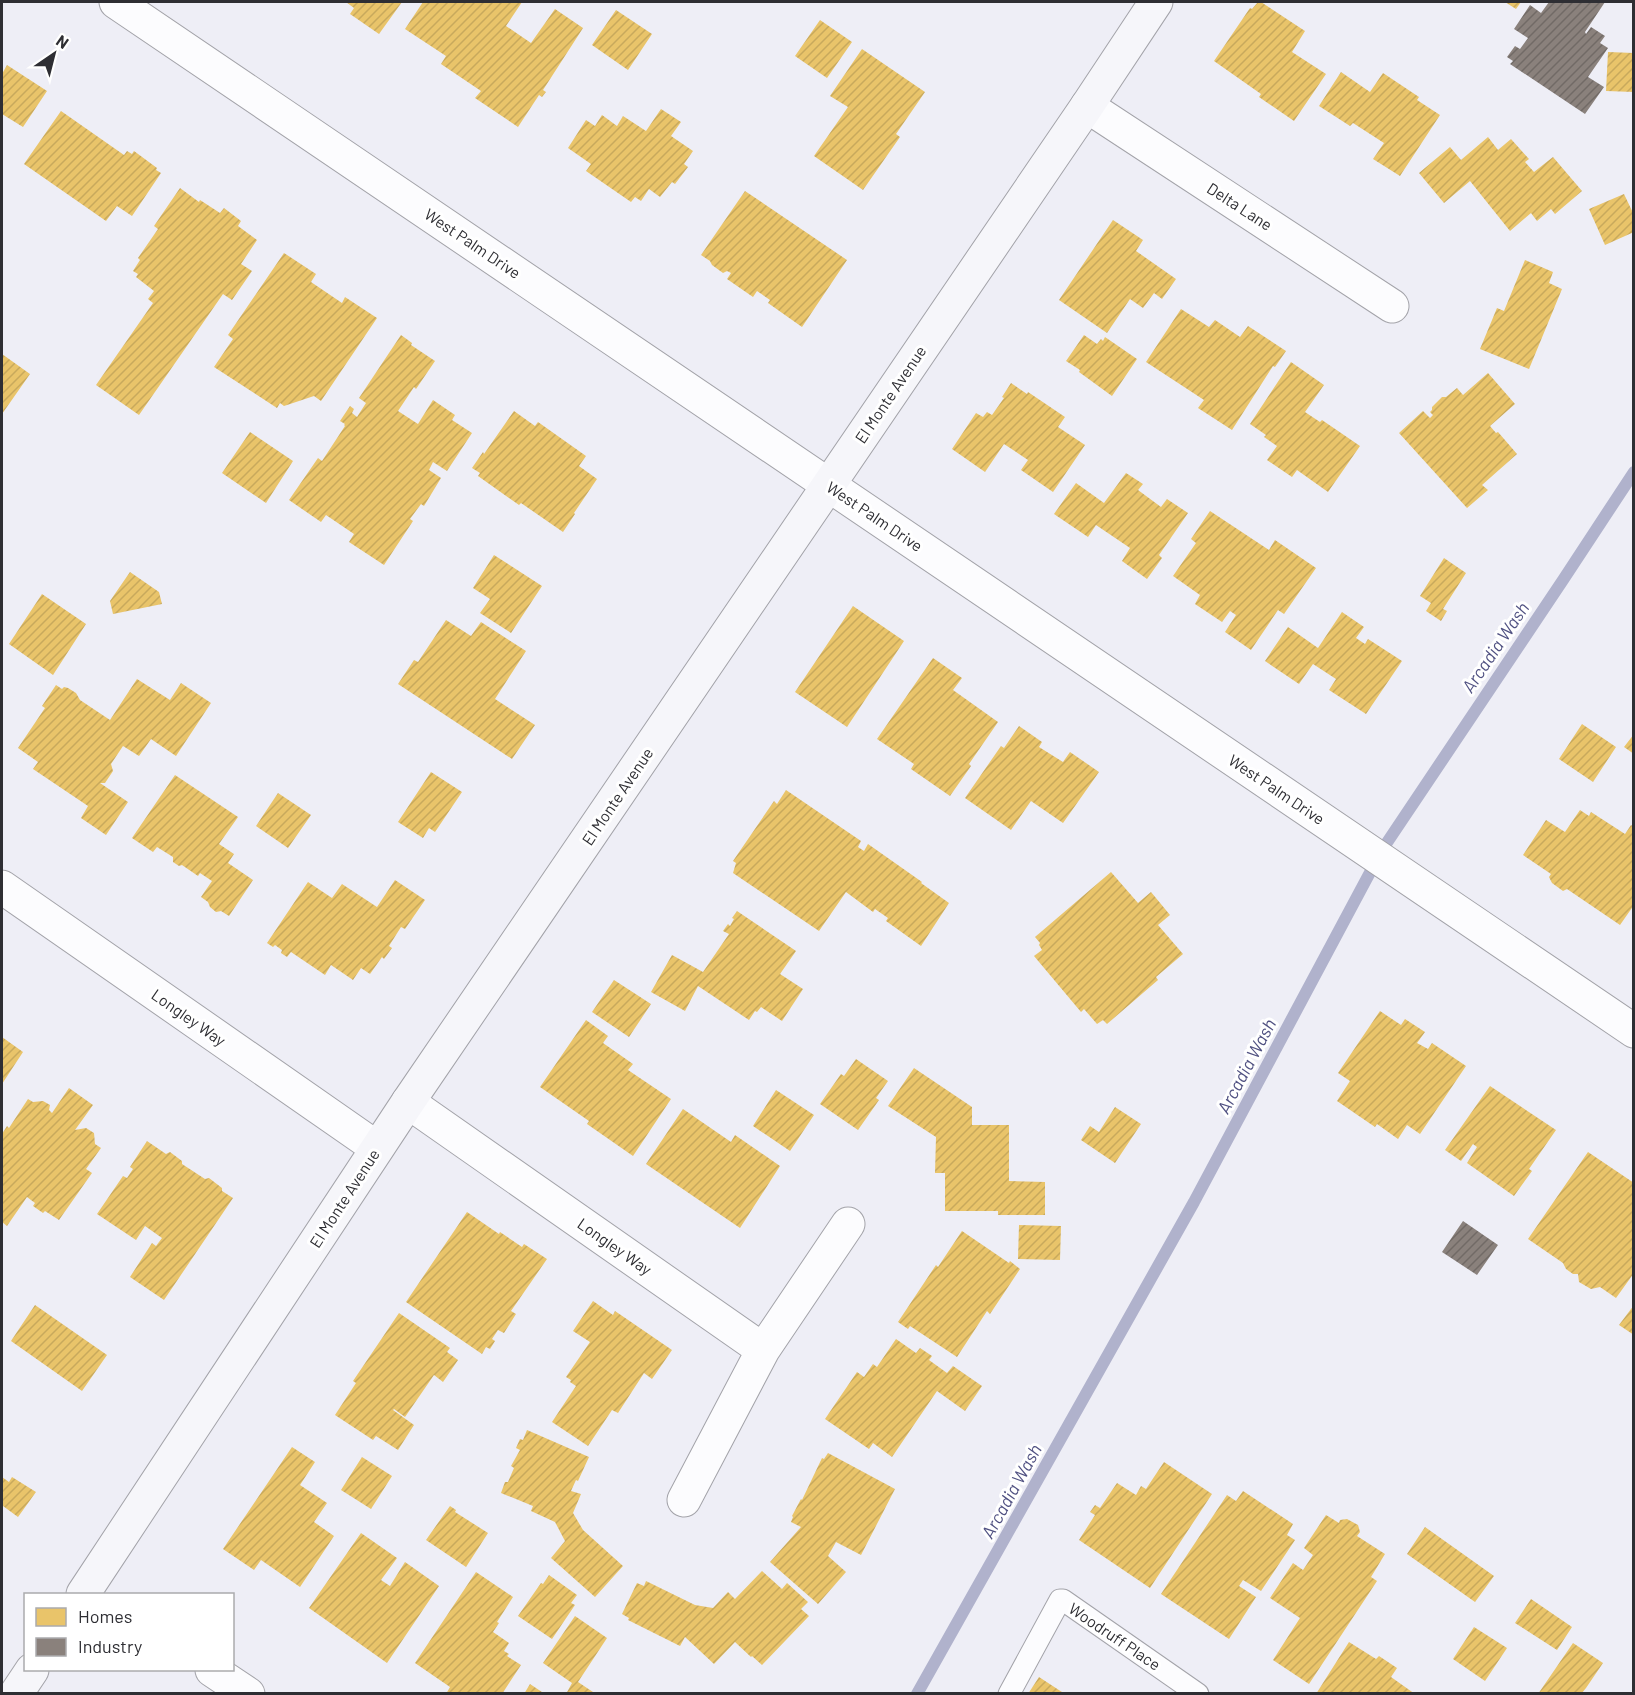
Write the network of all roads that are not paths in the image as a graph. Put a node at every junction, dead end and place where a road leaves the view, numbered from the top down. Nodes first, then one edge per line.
1 (116, 2) edge
2 (1156, 2) edge
3 (1087, 106) junction
4 (1392, 306) dead end
5 (828, 484) junction
6 (2, 887) edge
7 (1634, 1031) edge
8 (408, 1102) junction
9 (377, 1148) junction
10 (848, 1224) dead end
11 (763, 1350) junction
12 (684, 1500) dead end
13 (92, 1592) edge
14 (31, 1671) edge
15 (214, 1671) edge
16 (16, 1694) edge
17 (248, 1694) edge
18 (1009, 1694) edge
19 (1198, 1694) edge

1 - 5 street, West Palm Drive
2 - 3 street, El Monte Avenue
3 - 4 street, Delta Lane
3 - 5 street, El Monte Avenue
5 - 7 street, West Palm Drive
5 - 8 street, El Monte Avenue
6 - 9 street, Longley Way
8 - 9 street, El Monte Avenue
8 - 11 street, Longley Way
9 - 13 street, El Monte Avenue
10 - 11 street
11 - 12 street
14 - 16 street
15 - 17 street
18 - 19 lane, Woodruff Place

